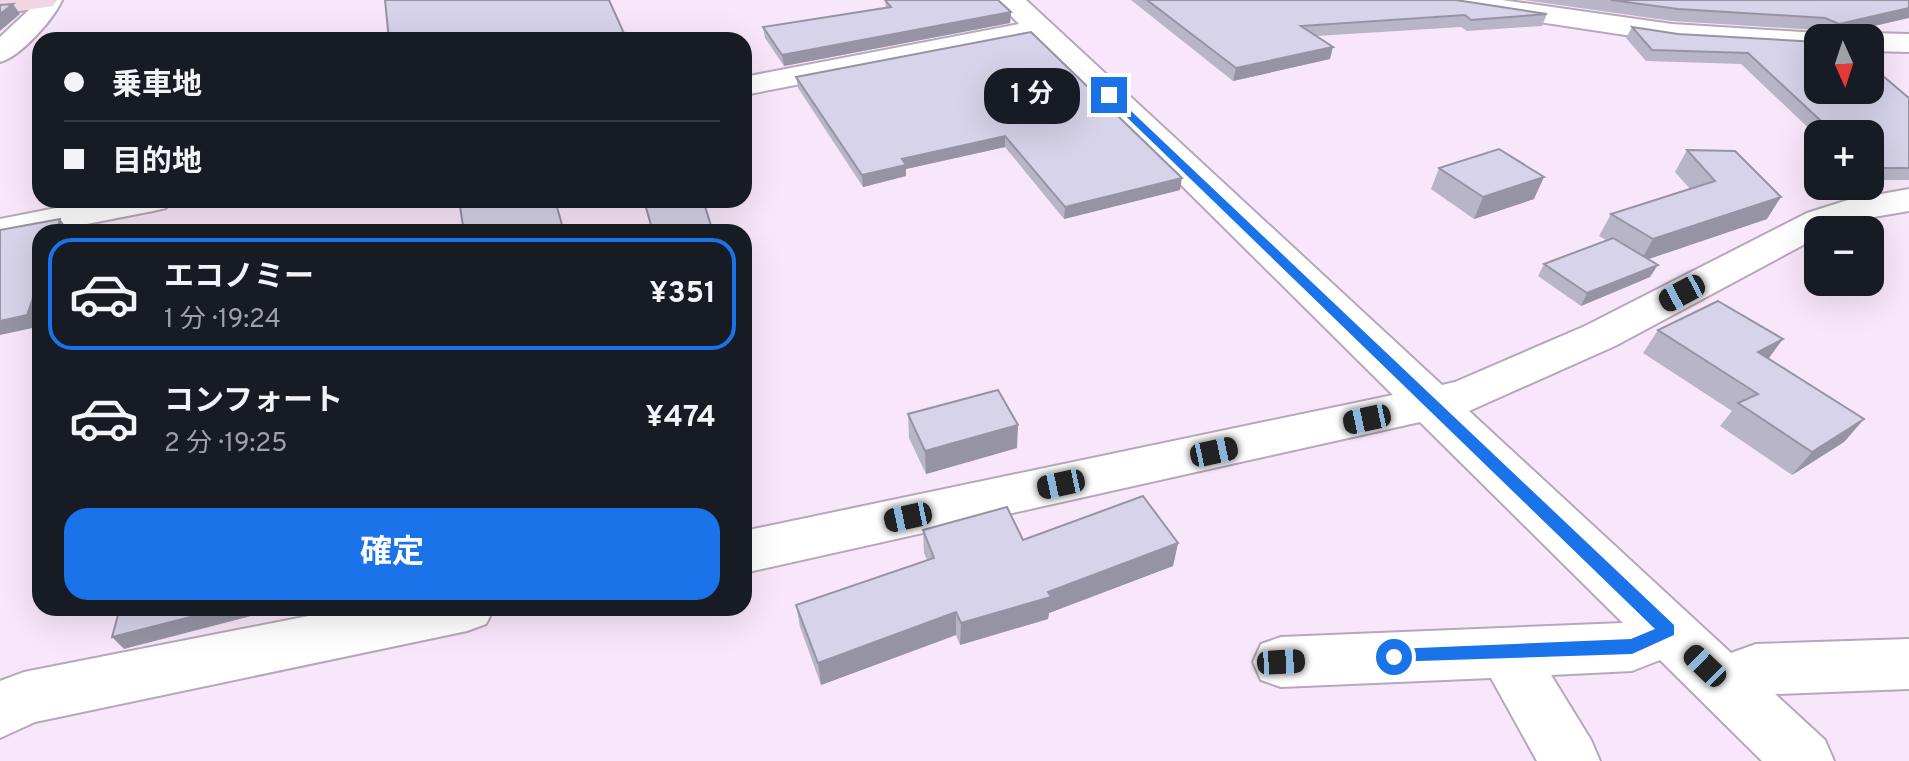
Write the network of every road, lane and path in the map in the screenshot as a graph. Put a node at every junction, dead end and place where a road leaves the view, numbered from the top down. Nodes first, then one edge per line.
1 (45, 0) edge
2 (1445, 0) edge
3 (0, 6) edge
4 (1025, 14) edge
5 (1804, 41) edge
6 (1884, 42) edge
7 (1909, 43) edge
8 (0, 53) edge
9 (752, 84) edge
10 (1909, 200) edge
11 (112, 208) edge
12 (0, 230) edge
13 (1431, 404) junction
14 (752, 550) edge
15 (428, 616) edge
16 (1668, 630) junction
17 (1506, 652) junction
18 (1281, 662) dead end
19 (1909, 664) edge
20 (1724, 684) junction
21 (0, 711) edge
22 (1570, 761) edge
23 (1804, 761) edge

1 - 3 street
1 - 8 street
2 - 5 street
4 - 9 street
4 - 13 street
6 - 7 street
10 - 13 street
11 - 12 street
13 - 14 street
13 - 16 street
15 - 21 street
16 - 17 street
16 - 20 street
17 - 18 street
17 - 22 street
19 - 20 street
20 - 23 street

